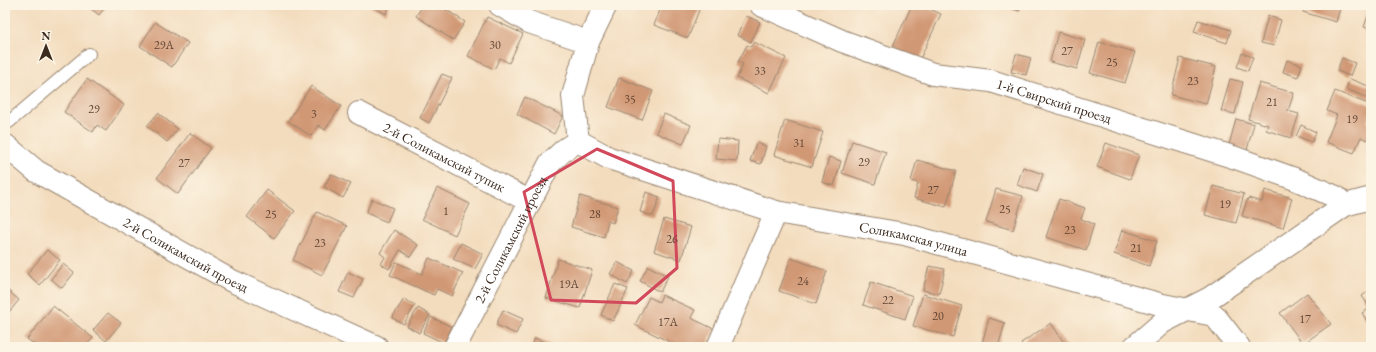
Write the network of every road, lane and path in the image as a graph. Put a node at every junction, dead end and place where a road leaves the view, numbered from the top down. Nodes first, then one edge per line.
1 (500, 5) edge
2 (606, 5) edge
3 (761, 5) edge
4 (588, 42) junction
5 (89, 54) dead end
6 (359, 113) dead end
7 (5, 122) edge
8 (578, 141) junction
9 (5, 145) edge
10 (1371, 198) edge
11 (529, 201) junction
12 (1345, 206) junction
13 (776, 212) junction
14 (1188, 311) junction
15 (377, 347) edge
16 (455, 347) edge
17 (718, 347) edge
18 (1134, 347) edge
19 (1239, 347) edge

1 - 4 street
2 - 4 street
3 - 12 street, 1-й Свирский проезд
4 - 8 street
5 - 7 lane
6 - 11 street, 2-й Соликамский тупик
8 - 11 street, 2-й Соликамский проезд
8 - 13 street, Соликамская улица
9 - 15 street, 2-й Соликамский проезд
10 - 12 street
11 - 16 street, 2-й Соликамский проезд
12 - 14 street
13 - 14 street, Соликамская улица
13 - 17 street
14 - 18 street
14 - 19 street, Соликамская улица

